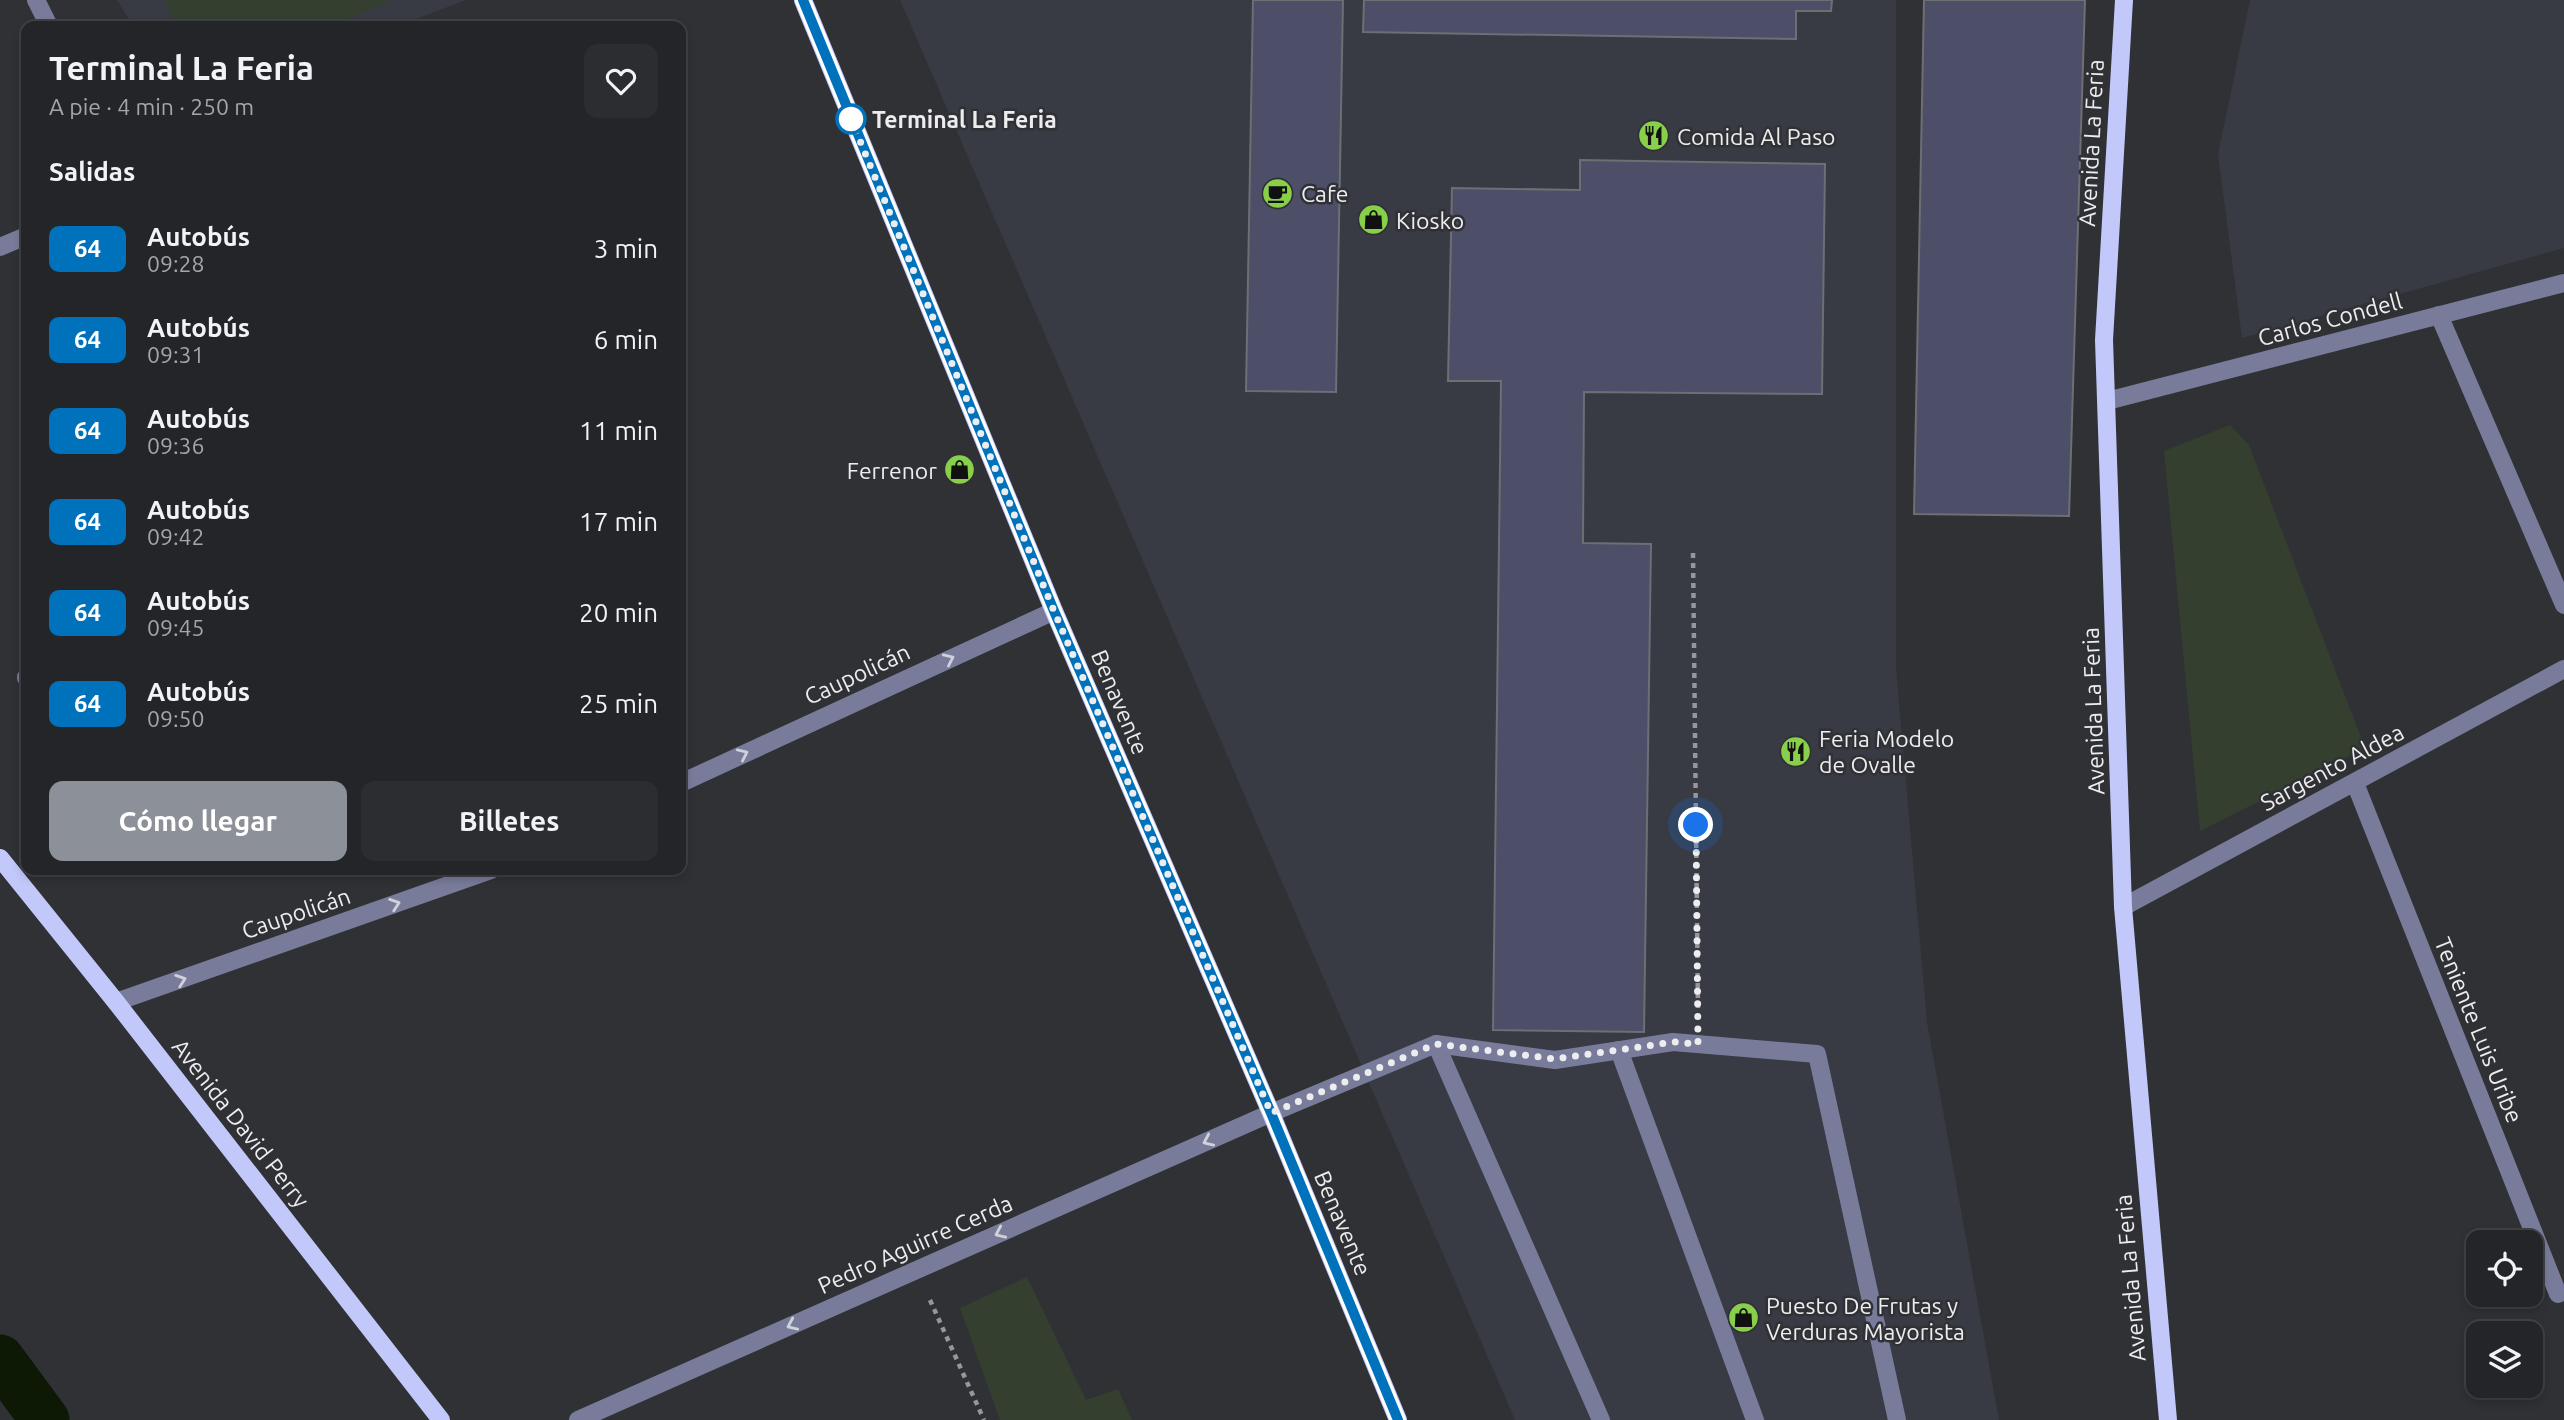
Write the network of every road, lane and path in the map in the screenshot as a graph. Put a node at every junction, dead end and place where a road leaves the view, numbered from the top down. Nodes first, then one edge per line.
1 (36, 0) edge
2 (803, 0) edge
3 (2124, 0) edge
4 (46, 21) edge
5 (21, 238) edge
6 (0, 247) edge
7 (2564, 283) edge
8 (2439, 315) junction
9 (2108, 401) junction
10 (1693, 553) dead end
11 (2564, 605) edge
12 (1054, 611) junction
13 (2564, 669) edge
14 (686, 780) edge
15 (2355, 783) junction
16 (0, 858) edge
17 (473, 875) edge
18 (2123, 907) junction
19 (116, 1002) junction
20 (1436, 1044) junction
21 (1698, 1044) junction
22 (1619, 1050) junction
23 (1271, 1113) junction
24 (917, 1270) junction
25 (2558, 1294) dead end
26 (441, 1420) edge
27 (578, 1420) edge
28 (985, 1420) edge
29 (1398, 1420) edge
30 (1601, 1420) edge
31 (1755, 1420) edge
32 (1897, 1420) edge
33 (2168, 1420) edge

1 - 4 street
2 - 12 main road, Benavente
3 - 9 main road, Avenida La Feria
5 - 6 street
7 - 8 street, Carlos Condell
8 - 9 street, Carlos Condell
8 - 11 street
9 - 18 main road, Avenida La Feria
10 - 21 path
14 -> 12 street, Caupolicán
12 - 23 main road, Benavente
13 - 15 street, Sargento Aldea
15 - 18 street, Sargento Aldea
15 - 25 street, Teniente Luis Uribe
16 - 19 main road, Avenida David Perry
19 -> 17 street, Caupolicán
18 - 33 main road, Avenida La Feria
19 - 26 main road, Avenida David Perry
20 - 22 street
20 - 23 street, Pedro Aguirre Cerda
20 - 30 street
21 - 22 street
21 - 32 street
22 - 31 street
23 -> 24 street, Pedro Aguirre Cerda
23 - 29 main road, Benavente
24 -> 27 street, Pedro Aguirre Cerda
24 - 28 path

